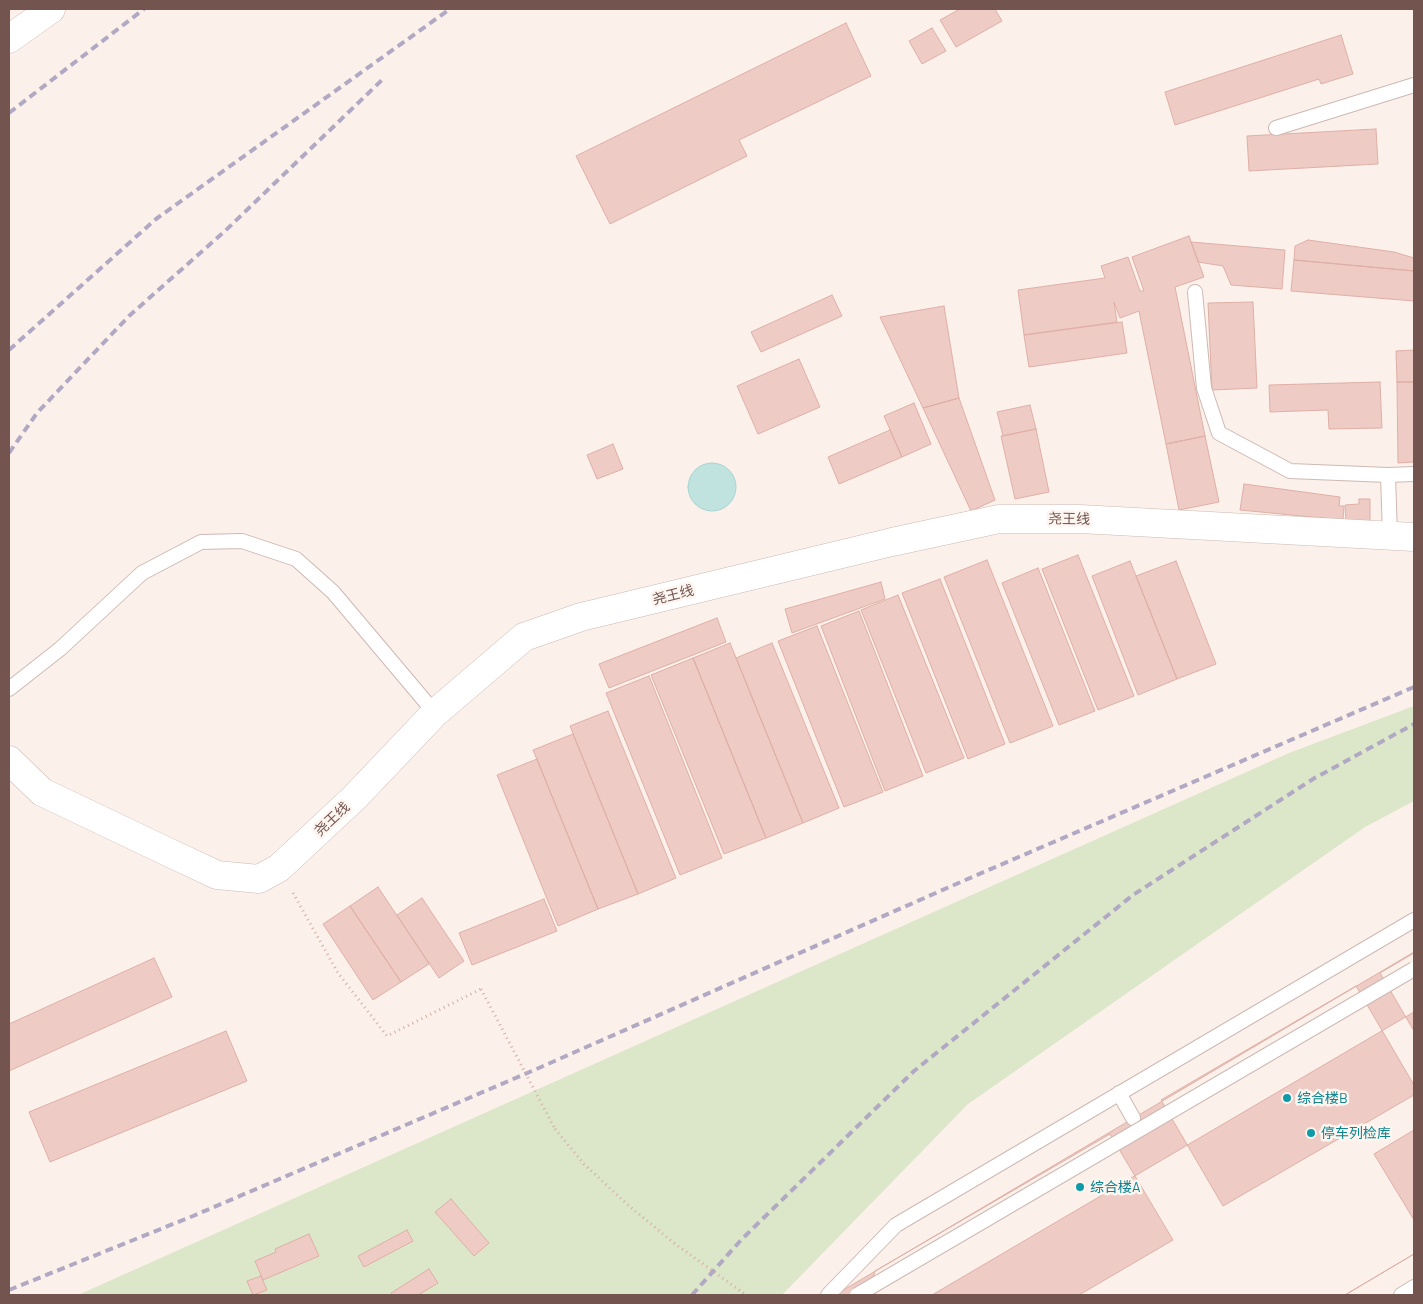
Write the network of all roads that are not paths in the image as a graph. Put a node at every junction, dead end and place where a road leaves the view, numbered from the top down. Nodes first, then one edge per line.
1 (52, 9) edge
2 (9, 39) edge
3 (1414, 84) edge
4 (1276, 128) dead end
5 (1195, 292) dead end
6 (1414, 474) edge
7 (1388, 475) junction
8 (1402, 537) edge
9 (9, 689) edge
10 (435, 713) junction
11 (9, 760) edge
12 (1414, 920) edge
13 (1414, 969) edge
14 (1119, 1093) junction
15 (1133, 1118) dead end
16 (1414, 1288) edge
17 (828, 1295) edge
18 (856, 1295) edge
19 (1401, 1295) edge

1 - 2 street
3 - 4 lane
5 - 7 lane
6 - 7 lane
7 - 8 lane
8 - 10 street, 尧王线
9 - 10 lane
10 - 11 street, 尧王线
12 - 14 lane
13 - 18 lane, bridge
14 - 15 lane
14 - 17 lane
16 - 19 lane

